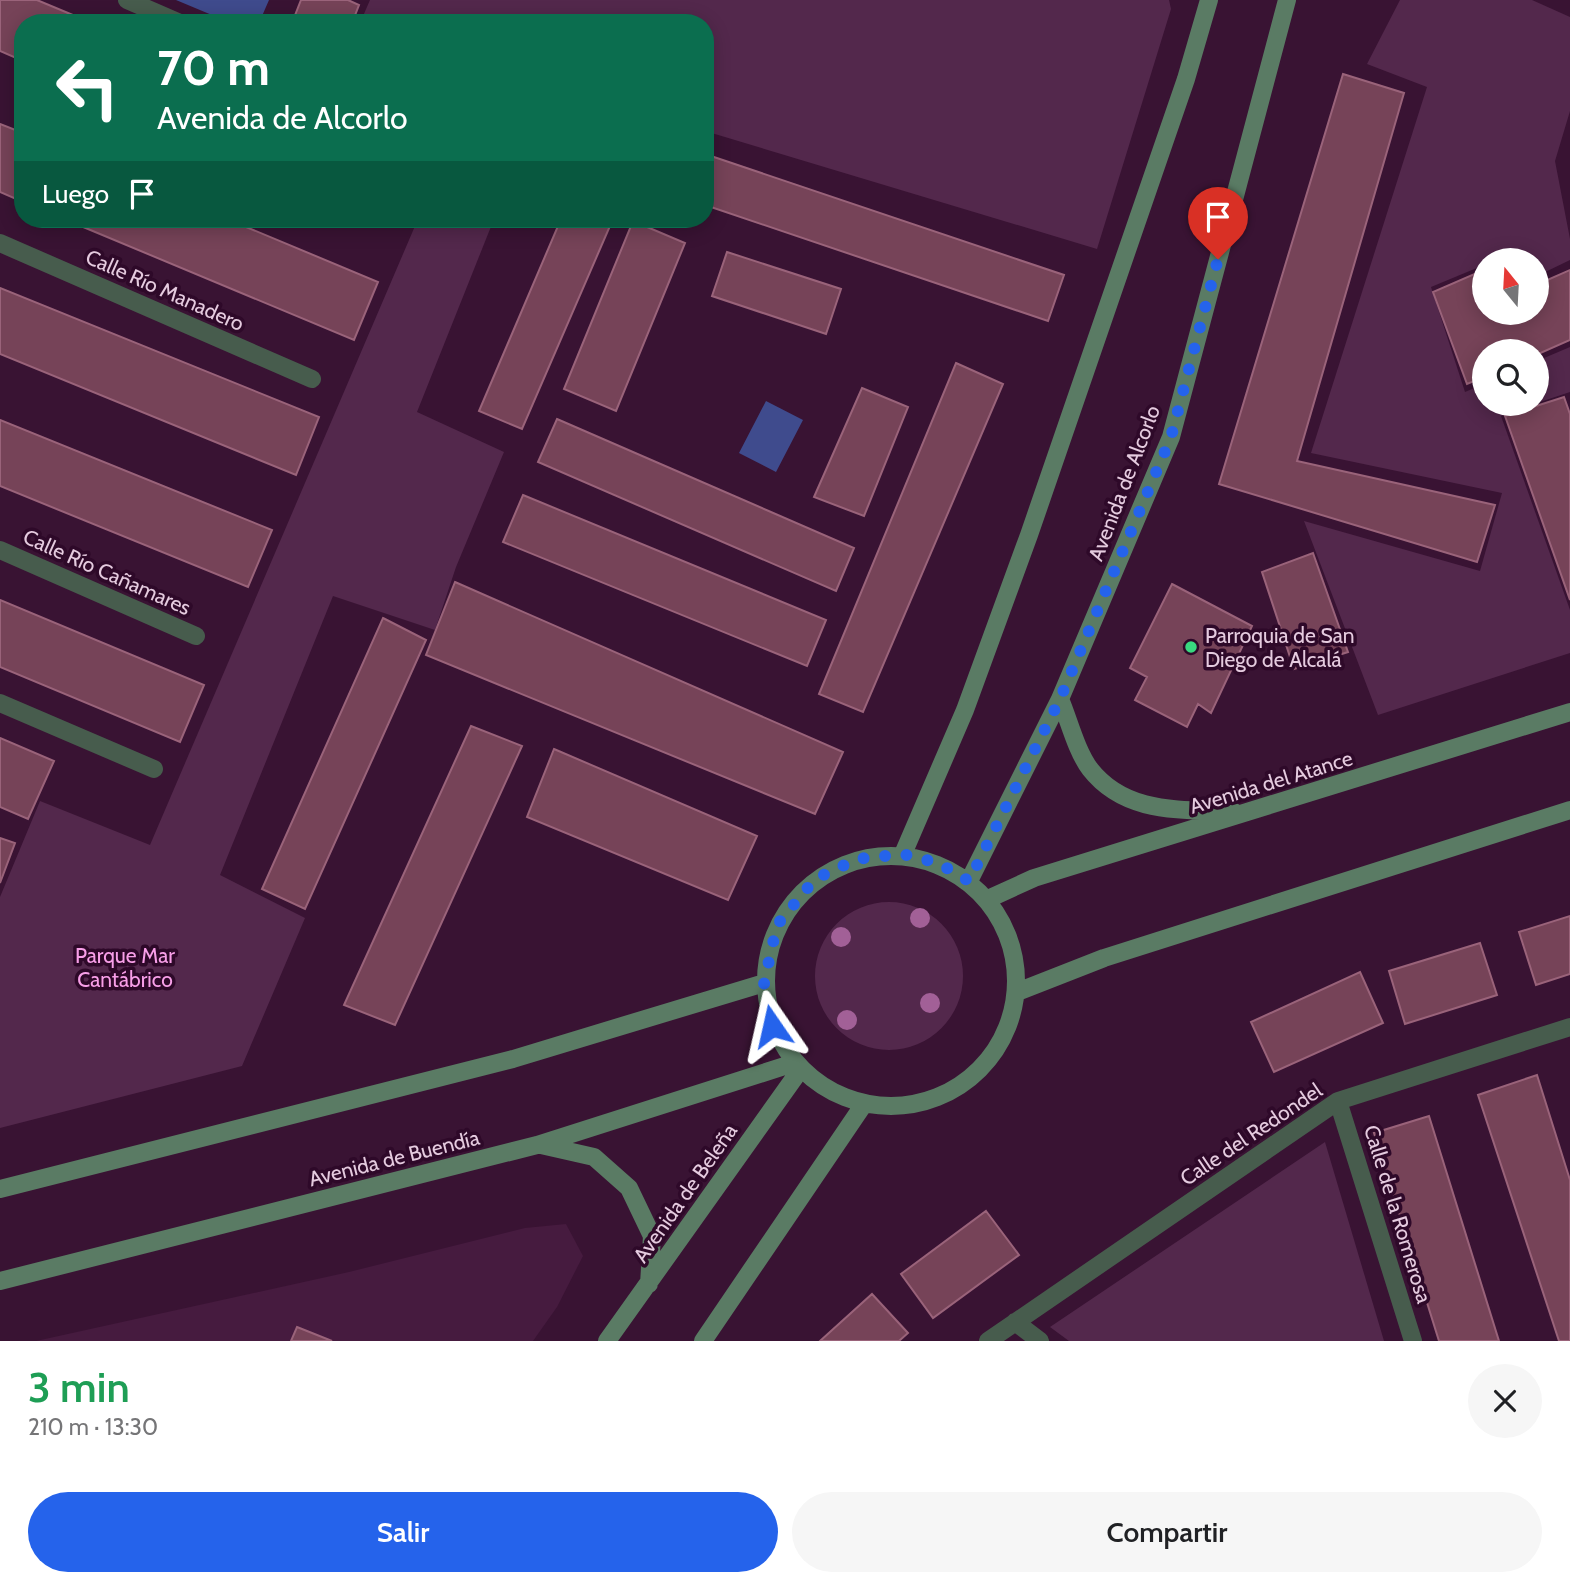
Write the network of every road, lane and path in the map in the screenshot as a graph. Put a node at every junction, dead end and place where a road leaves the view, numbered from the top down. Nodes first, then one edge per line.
1 (127, 0) edge
2 (1209, 0) edge
3 (1287, 0) edge
4 (159, 14) edge
5 (0, 243) edge
6 (312, 379) dead end
7 (0, 550) edge
8 (196, 636) dead end
9 (1060, 699) junction
10 (0, 703) edge
11 (1570, 712) edge
12 (154, 769) dead end
13 (1570, 810) edge
14 (1248, 813) junction
15 (903, 854) junction
16 (969, 881) junction
17 (988, 900) junction
18 (764, 983) junction
19 (1017, 992) junction
20 (1570, 1027) edge
21 (797, 1066) junction
22 (1339, 1101) junction
23 (864, 1104) junction
24 (537, 1145) junction
25 (0, 1189) edge
26 (0, 1281) edge
27 (649, 1284) junction
28 (1015, 1322) junction
29 (607, 1341) edge
30 (703, 1341) edge
31 (988, 1341) edge
32 (1040, 1341) edge
33 (1413, 1341) edge

1 - 4 street
2 - 15 main road
3 - 9 main road, Avenida de Alcorlo
5 - 6 street, Calle Río Manadero
7 - 8 street, Calle Río Cañamares
9 - 14 main road
9 - 16 main road, Avenida de Alcorlo
10 - 12 street
11 - 14 main road, Avenida del Atance
13 - 19 main road
14 - 17 main road, Avenida del Atance
15 - 16 main road
15 - 18 main road
16 - 17 main road
17 - 19 main road
18 - 21 main road
18 - 25 main road
19 - 23 main road
20 - 22 street, Calle del Redondel
21 - 23 main road
21 - 24 main road, Avenida de Buendía
21 - 27 main road, Avenida de Beleña
22 - 28 street, Calle del Redondel
22 - 33 street, Calle de la Romerosa
23 - 30 main road
24 - 26 main road, Avenida de Buendía
24 - 27 main road
27 - 29 main road, Avenida de Beleña
28 - 31 street, Calle del Redondel
28 - 32 street

